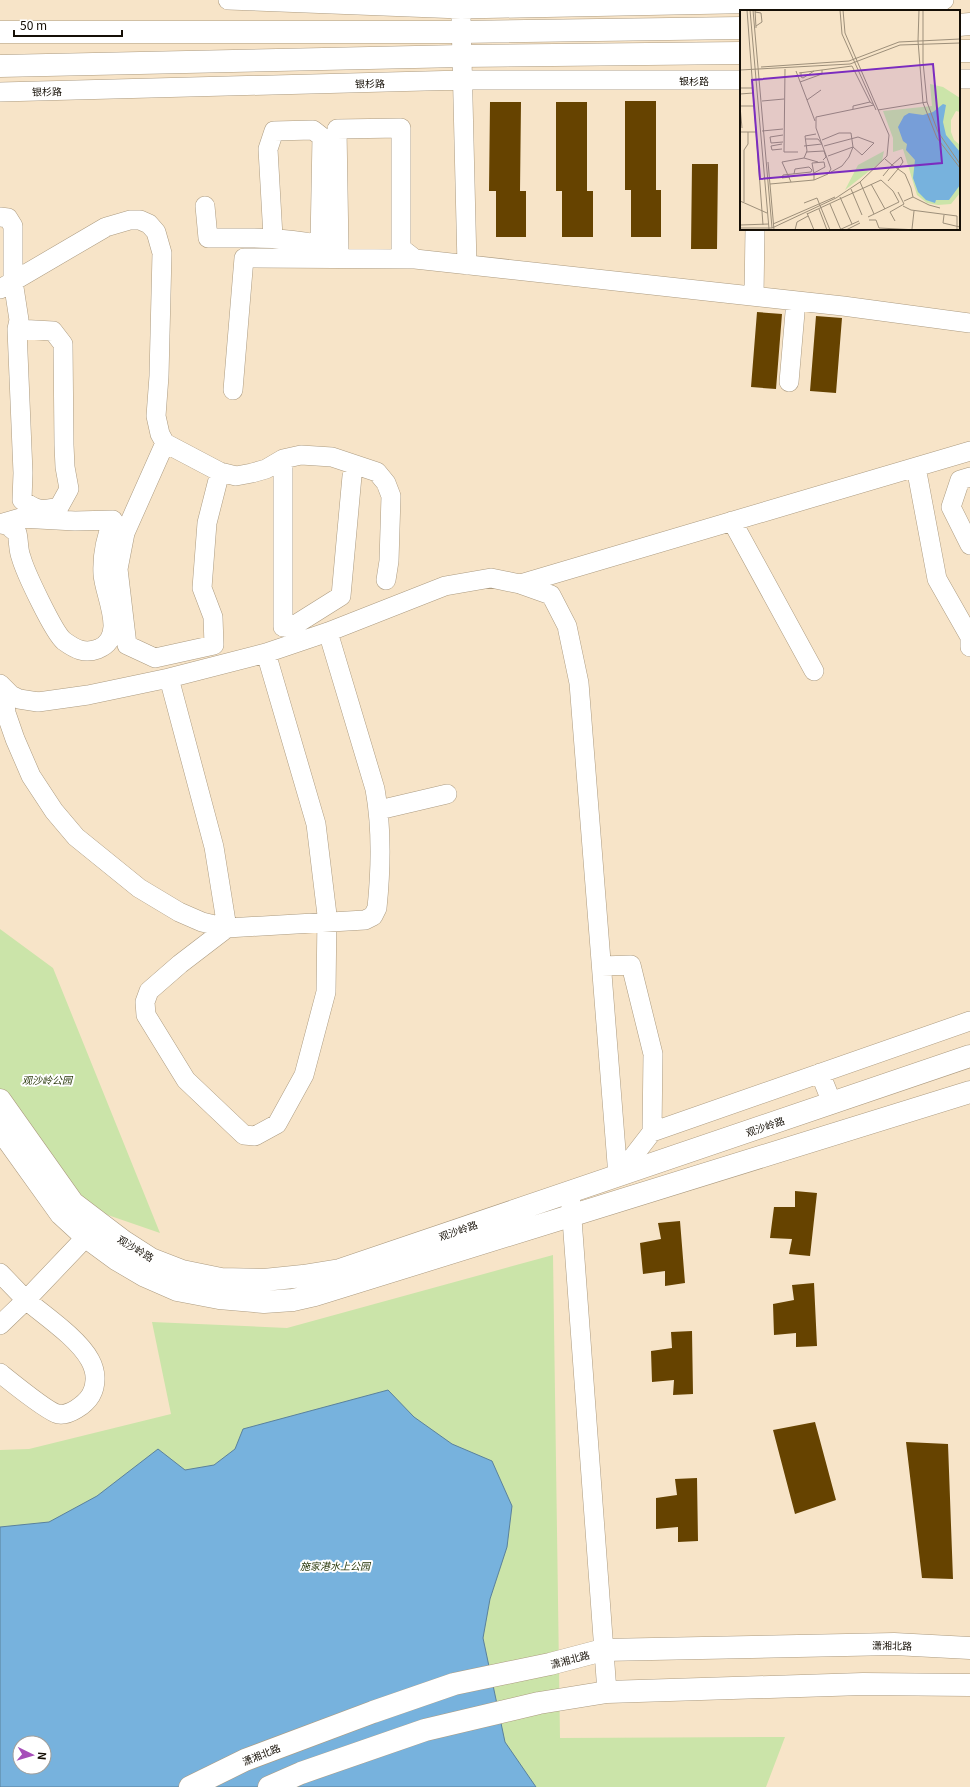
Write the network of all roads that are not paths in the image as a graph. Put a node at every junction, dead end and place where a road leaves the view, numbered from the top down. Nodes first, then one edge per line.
1 (228, 0) edge
2 (895, 0) edge
3 (944, 0) edge
4 (841, 1) edge
5 (719, 2) edge
6 (462, 4) edge
7 (740, 28) edge
8 (0, 32) edge
9 (460, 32) junction
10 (970, 50) edge
11 (960, 51) edge
12 (740, 53) edge
13 (461, 56) junction
14 (0, 66) edge
15 (970, 79) edge
16 (463, 80) junction
17 (740, 80) edge
18 (960, 80) edge
19 (0, 92) edge
20 (205, 206) dead end
21 (0, 217) edge
22 (754, 230) edge
23 (273, 237) junction
24 (320, 244) junction
25 (339, 250) junction
26 (408, 253) junction
27 (467, 265) junction
28 (6, 285) edge
29 (754, 296) junction
30 (796, 301) junction
31 (970, 323) edge
32 (17, 329) junction
33 (789, 382) dead end
34 (232, 390) dead end
35 (166, 443) junction
36 (970, 451) edge
37 (283, 459) junction
38 (916, 467) junction
39 (220, 472) junction
40 (352, 476) dead end
41 (970, 477) edge
42 (732, 521) junction
43 (0, 524) edge
44 (970, 544) edge
45 (386, 580) dead end
46 (520, 584) junction
47 (328, 632) junction
48 (970, 647) edge
49 (266, 653) junction
50 (814, 671) dead end
51 (169, 678) junction
52 (2, 687) edge
53 (447, 794) dead end
54 (379, 810) junction
55 (327, 922) junction
56 (227, 928) junction
57 (602, 966) junction
58 (970, 1021) edge
59 (970, 1056) edge
60 (820, 1073) junction
61 (970, 1092) edge
62 (0, 1100) edge
63 (832, 1103) junction
64 (0, 1129) edge
65 (652, 1132) junction
66 (618, 1176) junction
67 (570, 1192) junction
68 (572, 1216) junction
69 (86, 1237) junction
70 (0, 1273) edge
71 (26, 1300) junction
72 (0, 1325) edge
73 (0, 1373) edge
74 (970, 1648) edge
75 (603, 1650) junction
76 (970, 1685) edge
77 (607, 1692) junction
78 (190, 1787) edge
79 (269, 1787) edge

1 - 6 street
2 - 3 street
2 - 4 street
4 - 5 street
5 - 6 street
6 - 9 street
7 - 9 main road
8 - 9 main road
9 - 13 street
10 - 11 main road
12 - 13 main road
13 - 14 main road
13 - 16 street
15 - 18 street
16 - 17 street, 银杉路
16 - 19 street, 银杉路
16 - 27 street
20 - 23 street
21 - 28 street
22 - 29 street
23 - 24 street
23 - 24 street
24 - 25 street
25 - 26 street
25 - 26 street
26 - 27 street
26 - 34 street
27 - 29 street
28 - 32 street
28 - 35 street
29 - 30 street
30 - 31 street
30 - 33 street
32 - 32 street
35 - 39 street
35 - 39 street
36 - 38 street
37 - 39 street
37 - 40 street
37 - 45 street
38 - 42 street
38 - 48 street
41 - 44 street
42 - 46 street
42 - 50 street
43 - 43 street
46 - 47 street
46 - 57 street
47 - 49 street
47 - 54 street
49 - 51 street
49 - 55 street
51 - 52 street
51 - 56 street
52 - 56 street
53 - 54 street
54 - 55 street
55 - 56 street
55 - 56 street
57 - 65 street
57 - 66 street
58 - 60 street
59 - 63 main road, 观沙岭路
60 - 63 street
60 - 65 street
61 - 68 main road, 观沙岭路
62 - 67 main road, 观沙岭路
63 - 66 main road, 观沙岭路
64 - 69 main road, 观沙岭路
65 - 66 street
66 - 67 main road, 观沙岭路
67 - 68 street
68 - 69 main road, 观沙岭路
68 - 75 street
69 - 71 street
70 - 71 street
71 - 72 street
71 - 73 street
74 - 75 main road, 潇湘北路
75 - 77 street
75 - 78 main road, 潇湘北路
76 - 77 main road
77 - 79 main road

